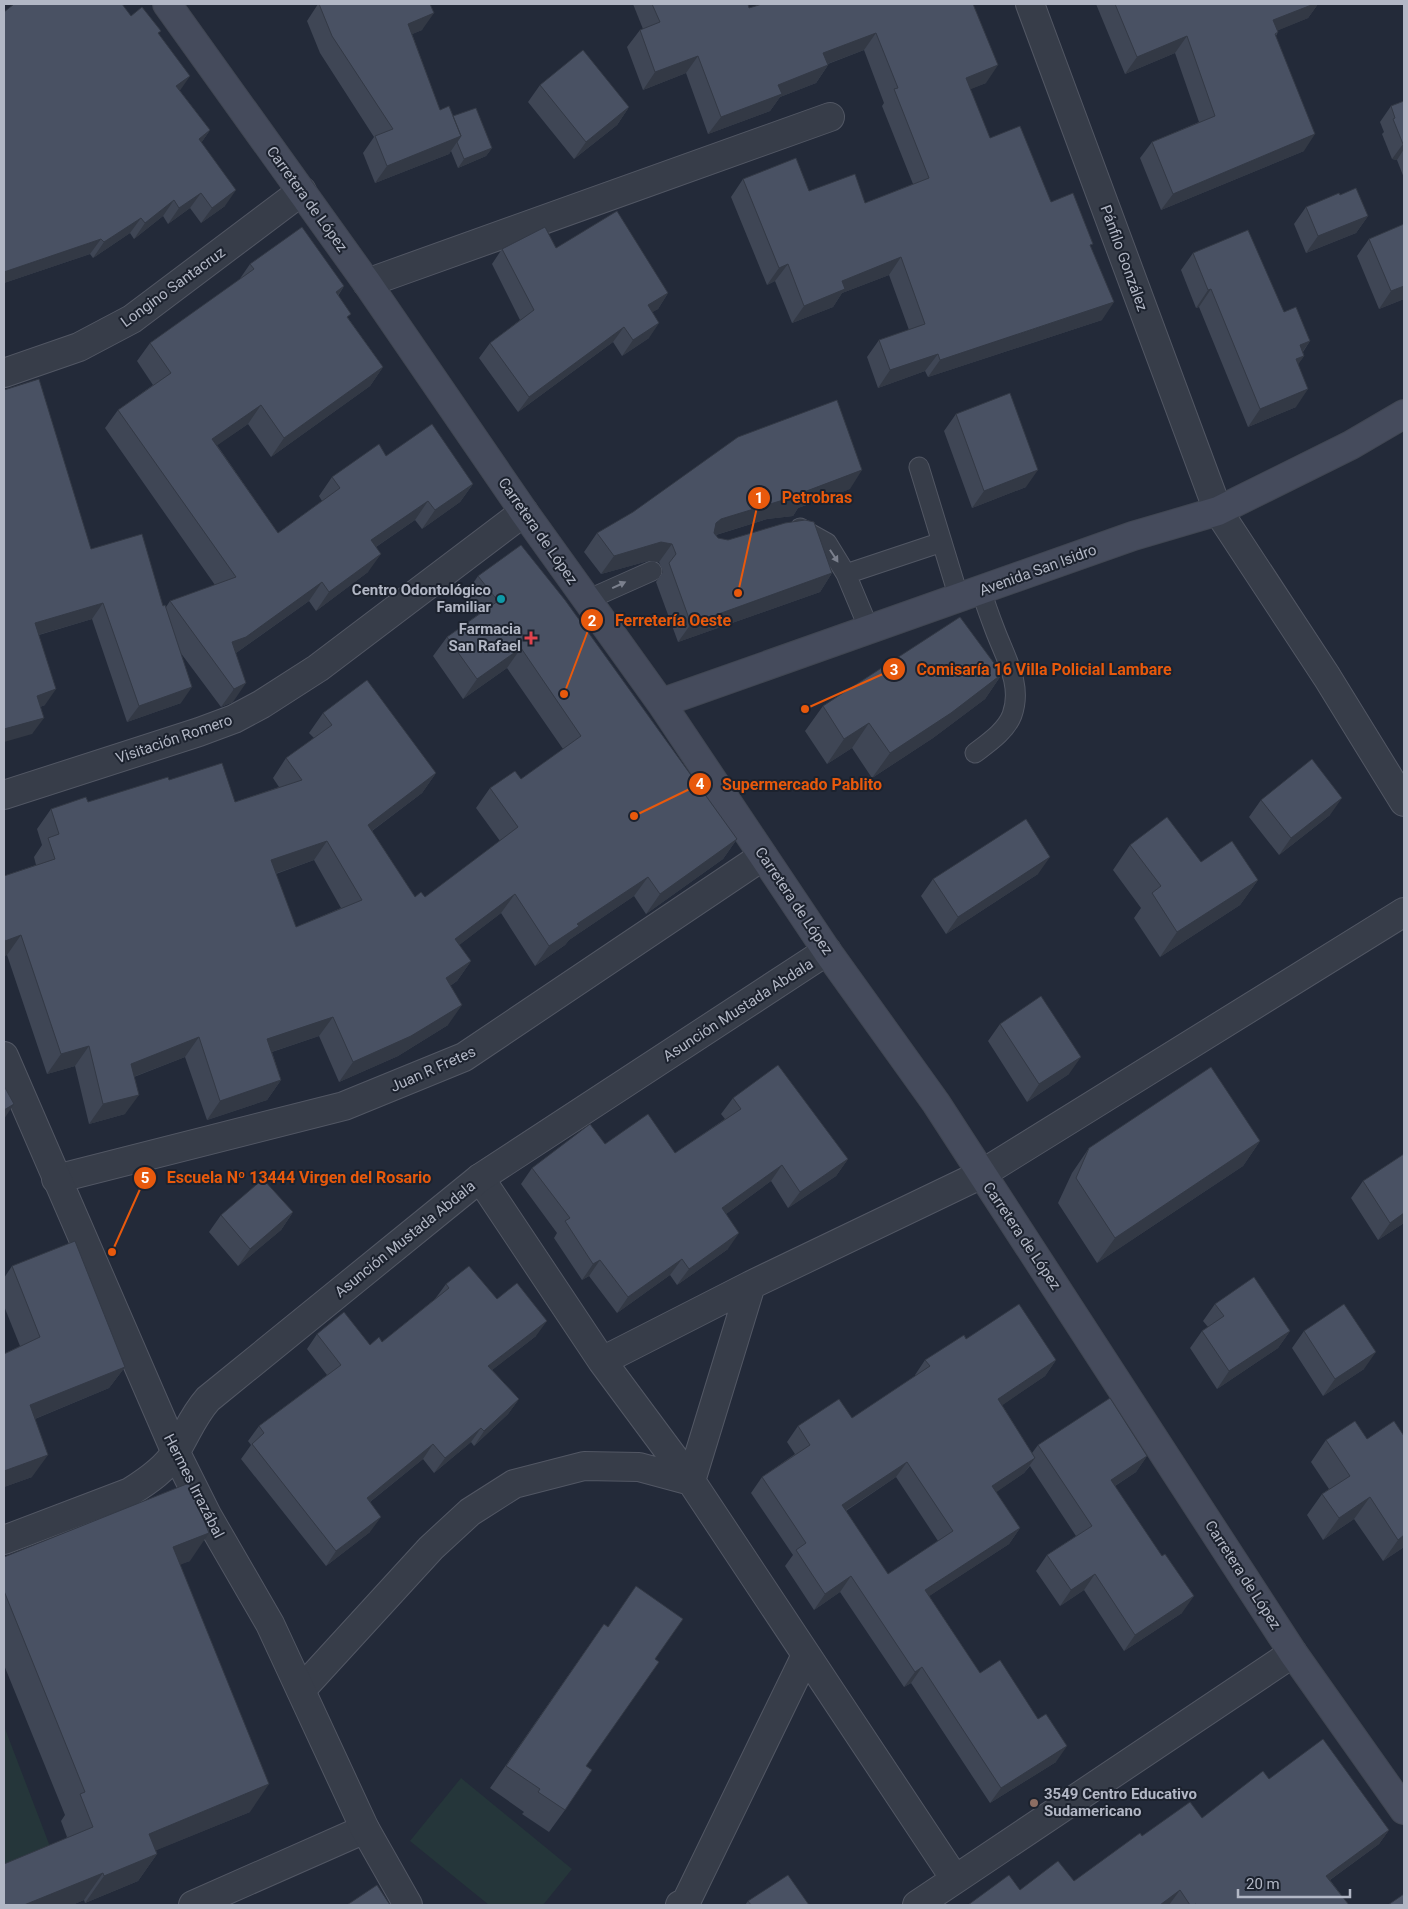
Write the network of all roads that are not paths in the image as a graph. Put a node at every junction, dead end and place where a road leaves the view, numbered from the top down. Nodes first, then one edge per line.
1 (166, 4) edge
2 (1030, 4) edge
3 (830, 117) dead end
4 (302, 191) junction
5 (367, 283) junction
6 (4, 373) edge
7 (1404, 414) edge
8 (919, 467) dead end
9 (1218, 511) junction
10 (524, 512) junction
11 (780, 529) edge
12 (942, 542) junction
13 (652, 571) dead end
14 (846, 574) junction
15 (970, 594) junction
16 (587, 600) junction
17 (870, 630) junction
18 (661, 703) junction
19 (975, 753) dead end
20 (4, 795) edge
21 (1404, 802) edge
22 (763, 856) junction
23 (1404, 912) edge
24 (827, 951) junction
25 (4, 1056) edge
26 (980, 1175) junction
27 (480, 1178) junction
28 (56, 1179) junction
29 (751, 1285) junction
30 (602, 1361) junction
31 (176, 1453) junction
32 (691, 1481) junction
33 (4, 1540) edge
34 (1293, 1653) junction
35 (806, 1655) junction
36 (301, 1690) junction
37 (1404, 1810) edge
38 (365, 1829) junction
39 (956, 1879) junction
40 (684, 1904) edge
41 (192, 1905) edge
42 (408, 1905) edge
43 (917, 1905) edge

1 - 4 main road, Carretera de López
2 - 9 street, Pánfilo González
3 - 5 street
4 - 5 main road, Carretera de López
4 - 6 street, Longino Santacruz
5 - 10 main road, Carretera de López
7 - 9 main road, Avenida San Isidro
8 - 12 lane
9 - 15 main road, Avenida San Isidro
9 - 21 street, Pánfilo González
10 - 16 main road, Carretera de López
10 - 20 street, Visitación Romero
11 -> 14 lane
12 - 14 lane
12 - 15 lane
16 -> 13 lane
14 - 17 lane
15 - 17 main road, Avenida San Isidro
15 - 19 lane
16 - 18 main road, Carretera de López
17 - 18 main road, Avenida San Isidro
18 - 22 main road, Carretera de López
22 - 24 main road, Carretera de López
22 - 28 street, Juan R Fretes
23 - 26 street
24 - 26 main road, Carretera de López
24 - 27 street, Asunción Mustada Abdala
25 - 28 street, Hermes Irrazábal
26 - 29 street
26 - 34 main road, Carretera de López
27 - 30 street
27 - 31 street, Asunción Mustada Abdala
28 - 31 street, Hermes Irrazábal
29 - 30 street
29 - 32 street
30 - 32 street
31 - 33 street, Asunción Mustada Abdala
31 - 36 street, Hermes Irrazábal
32 - 35 street
32 - 36 street
34 - 37 main road, Carretera de López
34 - 39 street
35 - 39 street
35 - 40 street
36 - 38 street, Hermes Irrazábal
38 - 41 street
38 - 42 street, Hermes Irrazábal
39 - 43 street

